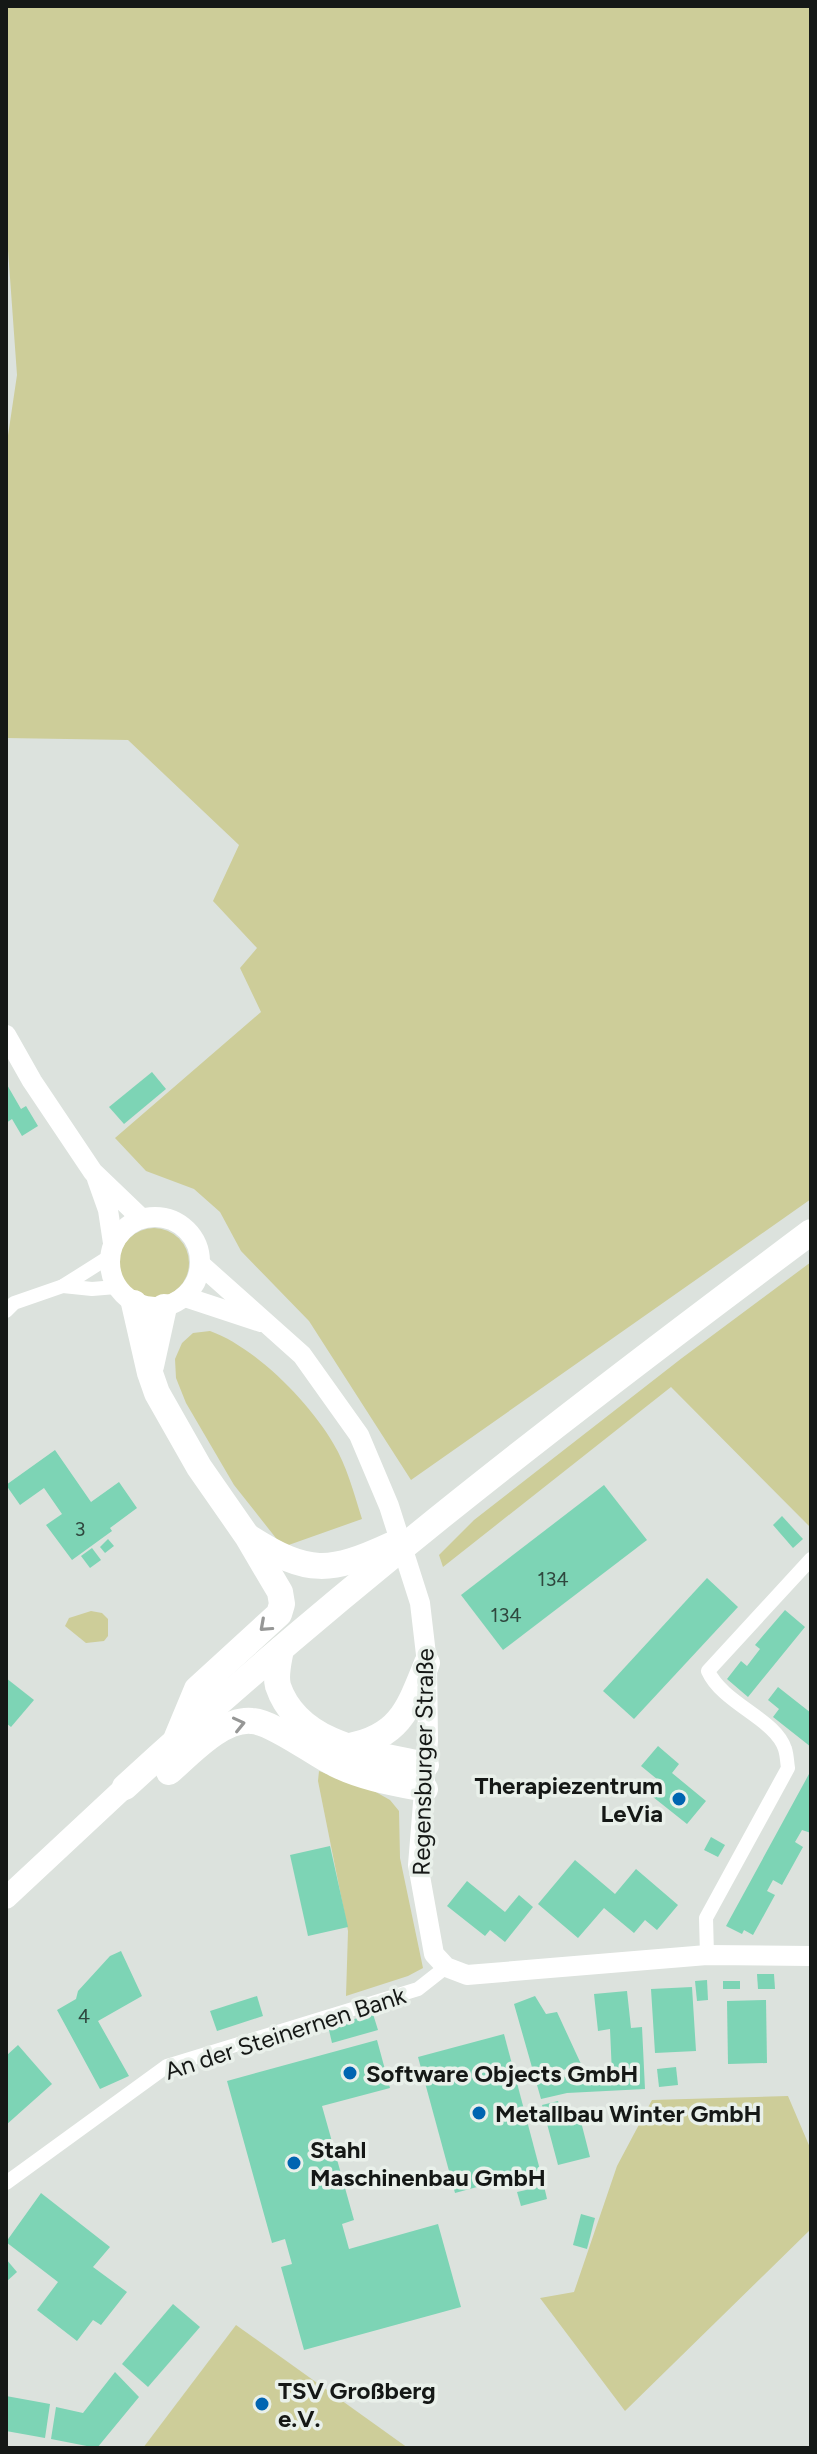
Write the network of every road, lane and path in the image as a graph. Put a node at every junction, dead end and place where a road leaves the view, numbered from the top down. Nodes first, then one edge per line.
1 (6, 1035) edge
2 (96, 1175) junction
3 (141, 1218) junction
4 (811, 1232) edge
5 (111, 1250) junction
6 (200, 1264) junction
7 (63, 1286) junction
8 (125, 1295) junction
9 (174, 1302) junction
10 (6, 1311) edge
11 (267, 1324) junction
12 (150, 1373) junction
13 (420, 1532) junction
14 (247, 1536) junction
15 (811, 1559) edge
16 (281, 1649) junction
17 (427, 1663) junction
18 (174, 1744) junction
19 (346, 1747) junction
20 (426, 1777) junction
21 (125, 1787) junction
22 (6, 1898) edge
23 (707, 1955) junction
24 (811, 1956) edge
25 (446, 1967) junction
26 (6, 2183) edge

1 - 2 street
2 - 3 street
2 - 5 street
3 - 5 street
3 - 6 street
4 - 13 highway
5 - 7 street
5 - 8 street
6 - 9 street
6 - 11 street, Regensburger Straße
7 - 8 street
7 - 10 street
8 - 9 street
8 - 12 highway
9 - 11 street, Regensburger Straße
9 - 12 highway
11 - 17 street, Regensburger Straße
12 - 14 highway
13 - 14 highway
13 - 16 highway
14 -> 18 highway
15 - 23 street
16 - 18 highway
16 - 19 highway
17 - 19 highway
17 - 20 street, Regensburger Straße
18 - 21 highway
19 - 20 highway
21 -> 20 highway
20 - 25 street, Regensburger Straße
21 - 22 main road
23 - 24 street
23 - 25 street
25 - 26 street, An der Steinernen Bank

